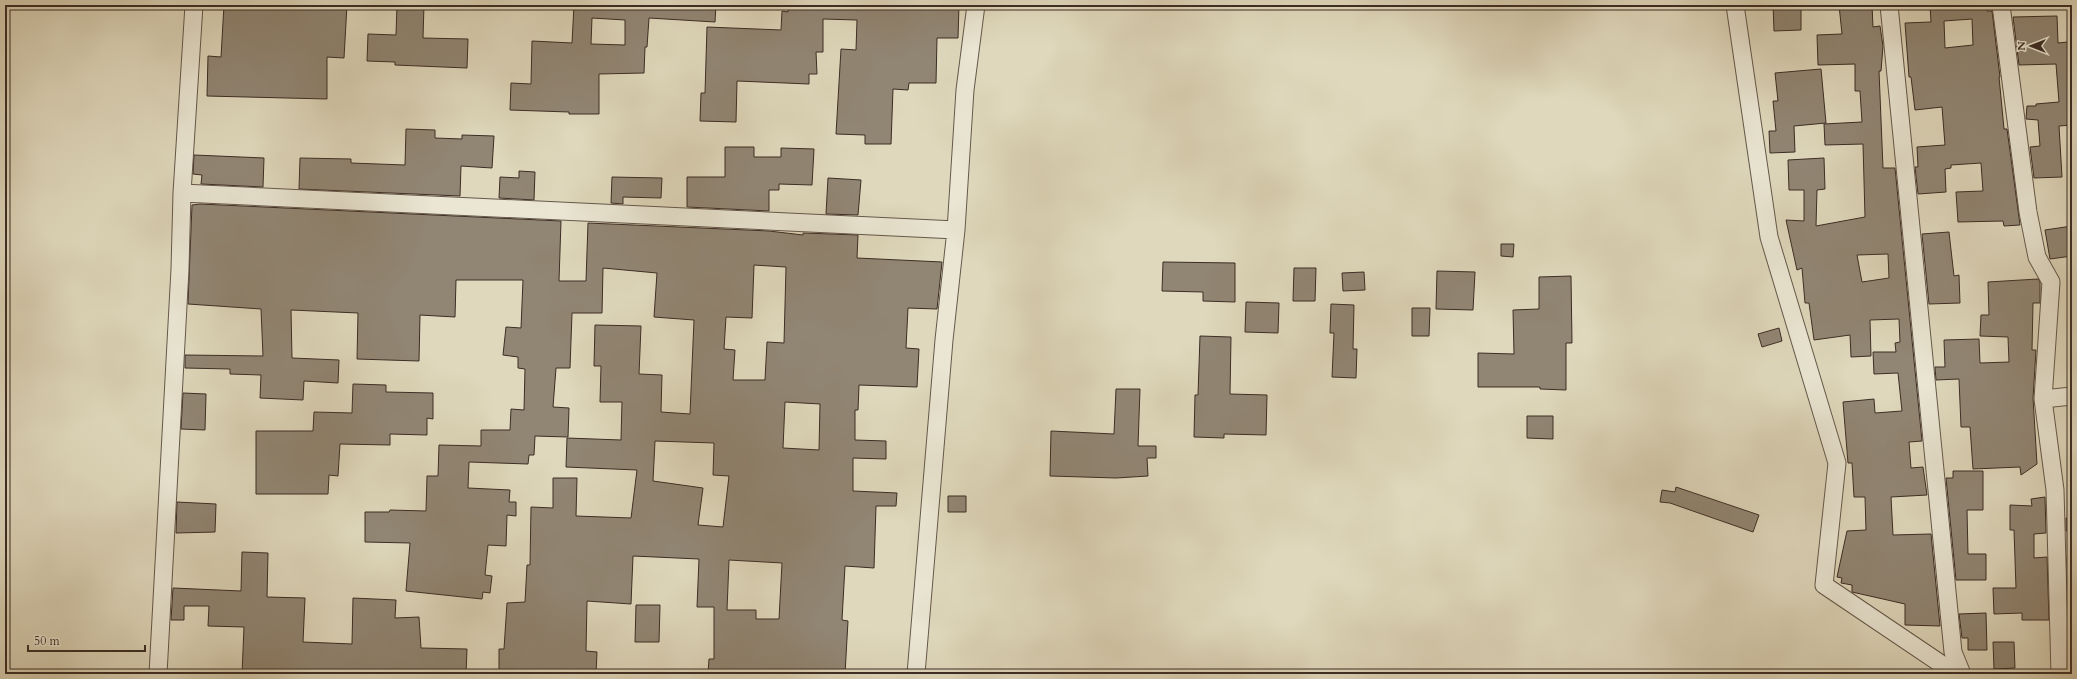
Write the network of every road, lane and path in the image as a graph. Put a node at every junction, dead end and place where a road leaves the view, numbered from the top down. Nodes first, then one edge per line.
1 (194, 5) edge
2 (976, 5) edge
3 (1735, 5) edge
4 (1889, 5) edge
5 (2001, 5) edge
6 (182, 193) junction
7 (956, 230) junction
8 (2072, 396) edge
9 (2043, 399) junction
10 (158, 674) edge
11 (916, 674) edge
12 (1956, 674) edge
13 (1962, 674) edge
14 (2060, 674) edge

1 - 6 street
2 - 7 street
3 - 12 street
4 - 13 street
5 - 9 street
6 - 7 street
6 - 10 street
7 - 11 street
8 - 9 street
9 - 14 street

